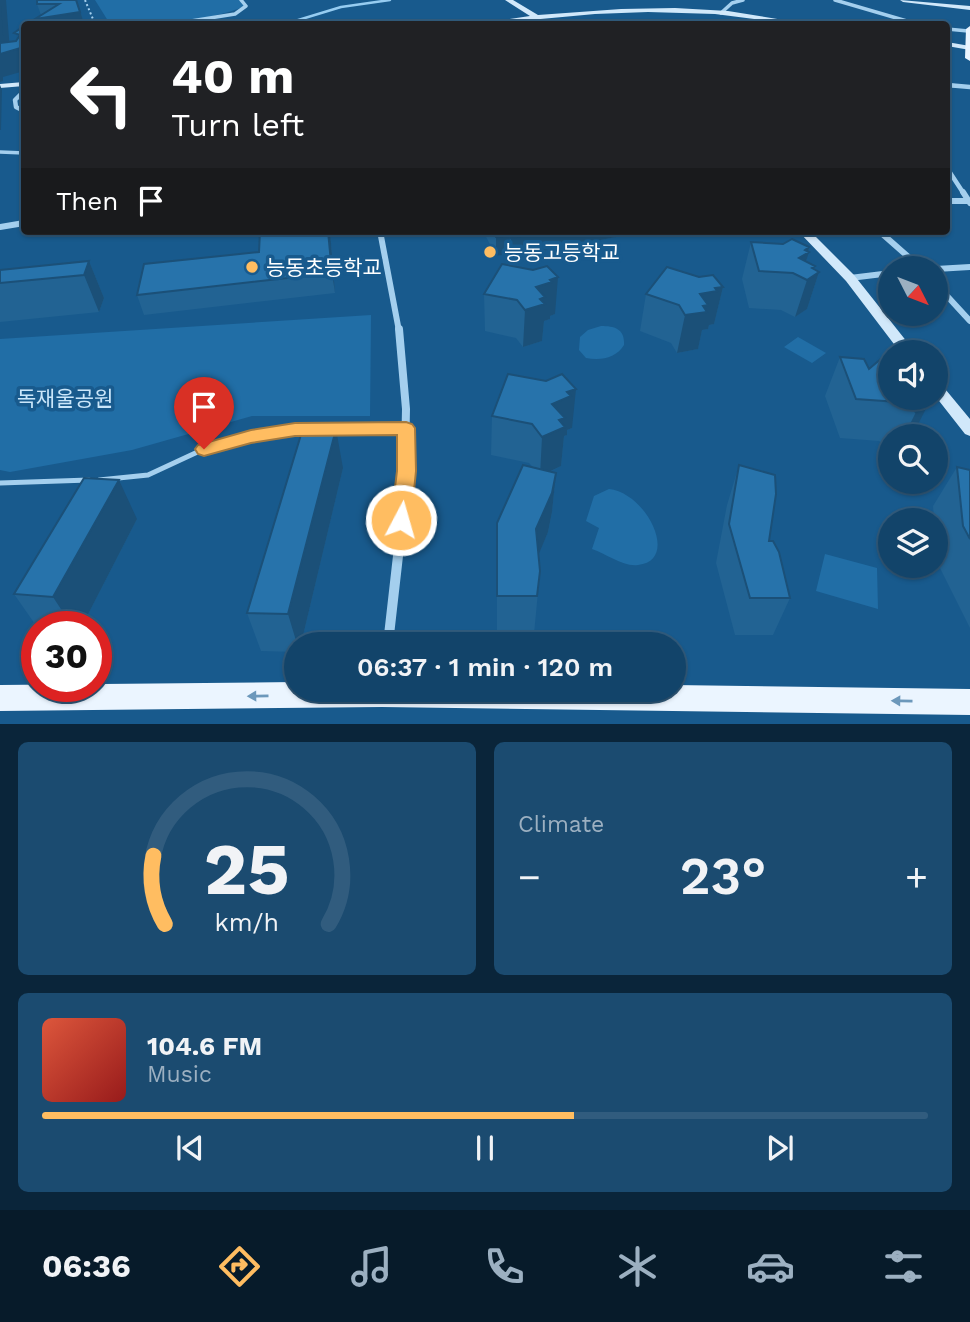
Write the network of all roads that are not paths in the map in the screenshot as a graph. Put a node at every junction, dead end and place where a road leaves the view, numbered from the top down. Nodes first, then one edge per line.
1 (241, 0) edge
2 (508, 0) edge
3 (743, 0) edge
4 (835, 0) edge
5 (904, 0) edge
6 (970, 8) edge
7 (721, 13) junction
8 (537, 18) junction
9 (192, 21) edge
10 (512, 21) edge
11 (543, 21) edge
12 (781, 21) edge
13 (907, 21) edge
14 (950, 29) edge
15 (969, 30) edge
16 (950, 45) edge
17 (970, 48) edge
18 (970, 58) edge
19 (21, 84) edge
20 (950, 85) edge
21 (0, 86) edge
22 (970, 87) edge
23 (20, 95) dead end
24 (21, 110) edge
25 (0, 152) edge
26 (21, 153) edge
27 (950, 173) edge
28 (950, 201) edge
29 (969, 202) edge
30 (21, 224) edge
31 (0, 227) edge
32 (381, 235) edge
33 (808, 235) edge
34 (884, 235) edge
35 (907, 256) edge
36 (970, 267) edge
37 (948, 268) edge
38 (878, 275) edge
39 (850, 278) junction
40 (948, 297) edge
41 (970, 321) edge
42 (899, 340) edge
43 (948, 402) edge
44 (406, 428) junction
45 (970, 430) edge
46 (0, 483) edge
47 (389, 632) edge
48 (284, 694) edge
49 (686, 697) edge
50 (0, 698) edge
51 (970, 702) edge

1 - 9 street
2 - 8 main road
3 - 7 street
4 - 13 street
5 - 6 main road
7 - 8 main road
7 - 12 main road
8 - 10 main road
8 - 11 main road
14 - 15 street
15 - 17 main road
16 - 17 main road
17 - 18 main road
19 - 21 main road
20 - 22 street
23 - 24 street
25 - 26 lane
27 - 29 street
28 - 29 street
30 - 31 street
32 - 44 street
33 - 39 main road
34 - 35 street
36 - 37 street
38 - 39 street
39 - 42 main road
40 - 41 street
43 - 45 main road
44 - 46 lane
44 - 47 street
48 -> 50 main road
51 -> 49 main road

